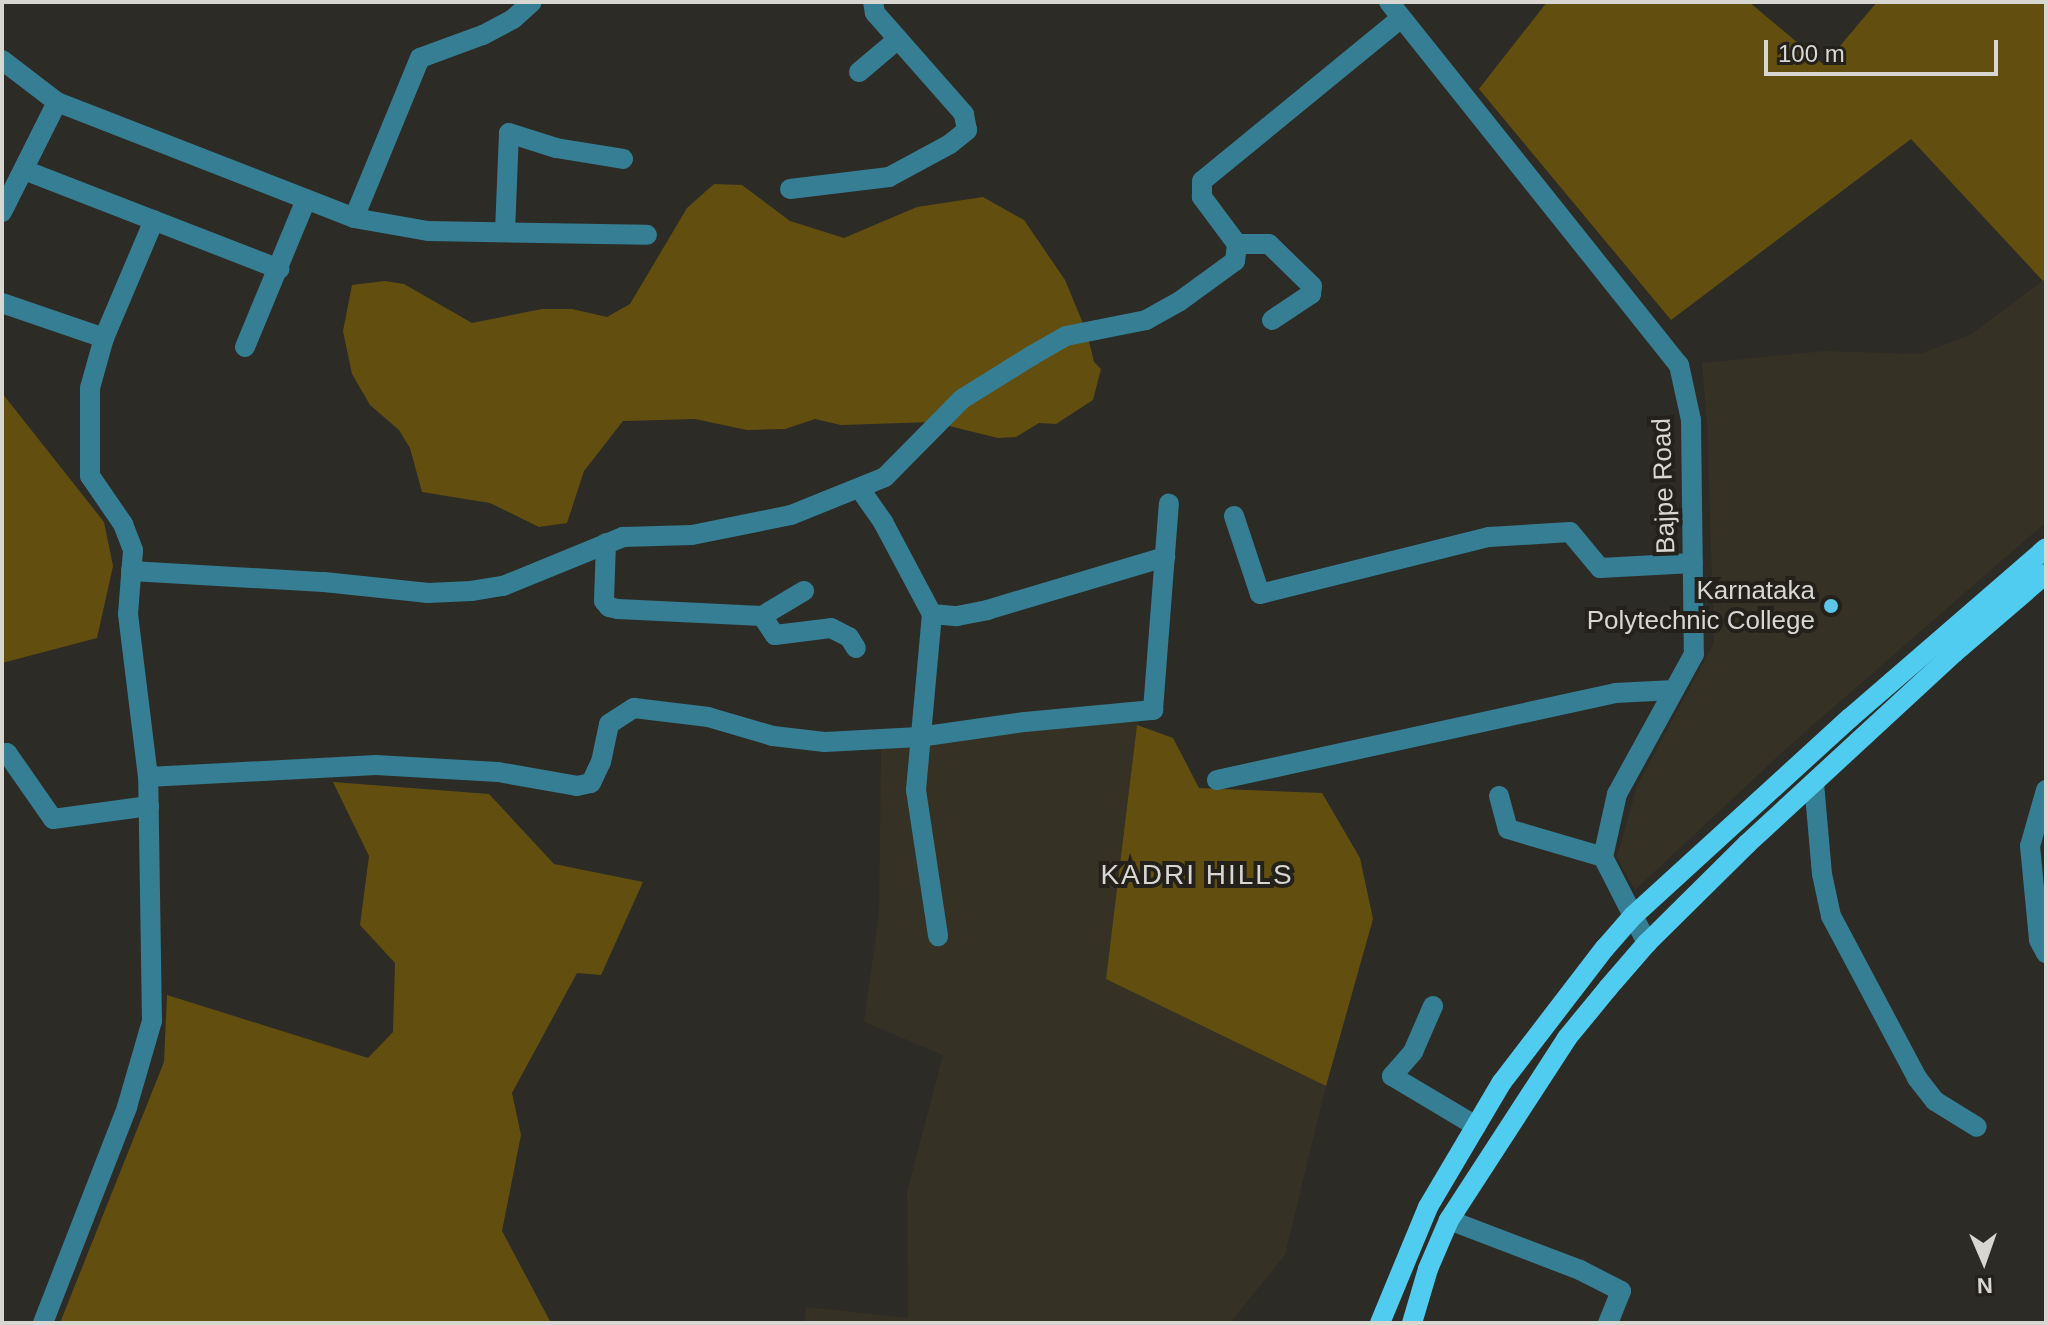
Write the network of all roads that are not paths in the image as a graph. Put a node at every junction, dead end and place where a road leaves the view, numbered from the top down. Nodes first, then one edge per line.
1 (532, 2) edge
2 (873, 2) edge
3 (1395, 10) edge
4 (898, 39) junction
5 (2, 60) edge
6 (859, 72) dead end
7 (57, 102) junction
8 (623, 159) dead end
9 (24, 170) junction
10 (790, 189) dead end
11 (306, 200) junction
12 (2, 212) edge
13 (354, 218) junction
14 (154, 220) junction
15 (505, 232) junction
16 (647, 235) dead end
17 (1237, 244) junction
18 (279, 269) junction
19 (2, 303) edge
20 (1272, 320) dead end
21 (104, 338) junction
22 (245, 347) dead end
23 (860, 489) junction
24 (1169, 504) dead end
25 (1234, 516) dead end
26 (606, 543) junction
27 (2046, 548) edge
28 (1165, 557) junction
29 (1693, 563) junction
30 (131, 571) junction
31 (2046, 574) edge
32 (804, 591) dead end
33 (932, 614) junction
34 (762, 616) junction
35 (856, 648) dead end
36 (1674, 690) junction
37 (919, 737) junction
38 (2, 754) edge
39 (148, 777) junction
40 (1217, 780) dead end
41 (1814, 783) junction
42 (2046, 790) edge
43 (1499, 796) dead end
44 (149, 806) junction
45 (1603, 857) junction
46 (1633, 916) junction
47 (938, 936) dead end
48 (1647, 943) junction
49 (2046, 953) edge
50 (1433, 1006) dead end
51 (1476, 1126) junction
52 (1977, 1127) dead end
53 (1449, 1220) junction
54 (43, 1323) edge
55 (1380, 1323) edge
56 (1412, 1323) edge
57 (1608, 1323) edge

1 - 13 street
2 - 4 street
3 - 17 street
3 - 29 street, Bajpe Road
4 - 6 street
4 - 10 street
5 - 7 street
7 - 9 street
7 - 11 street
8 - 15 street
9 - 12 street
9 - 14 street
11 - 13 street
11 - 18 street
13 - 15 street
14 - 18 street
14 - 21 street
15 - 16 street
17 - 20 street
17 - 23 street
18 - 22 street
19 - 21 street
21 - 30 street
23 - 26 street
23 - 33 street
24 - 28 street
25 - 29 street
26 - 30 street
26 - 34 street
27 - 46 main road
28 - 33 street
28 - 37 street
29 - 36 street, Bajpe Road
30 - 39 street
31 - 41 main road
32 - 34 street
33 - 37 street
34 - 35 street
36 - 40 street
36 - 45 street, Bajpe Road
37 - 39 street
37 - 47 street
38 - 44 street
39 - 44 street
41 - 48 main road
41 - 52 street
42 - 49 street
43 - 45 street
44 - 54 street
45 - 46 street
46 - 48 street
46 - 51 main road
48 - 53 main road
50 - 51 street
51 - 55 main road
53 - 56 main road
53 - 57 street

